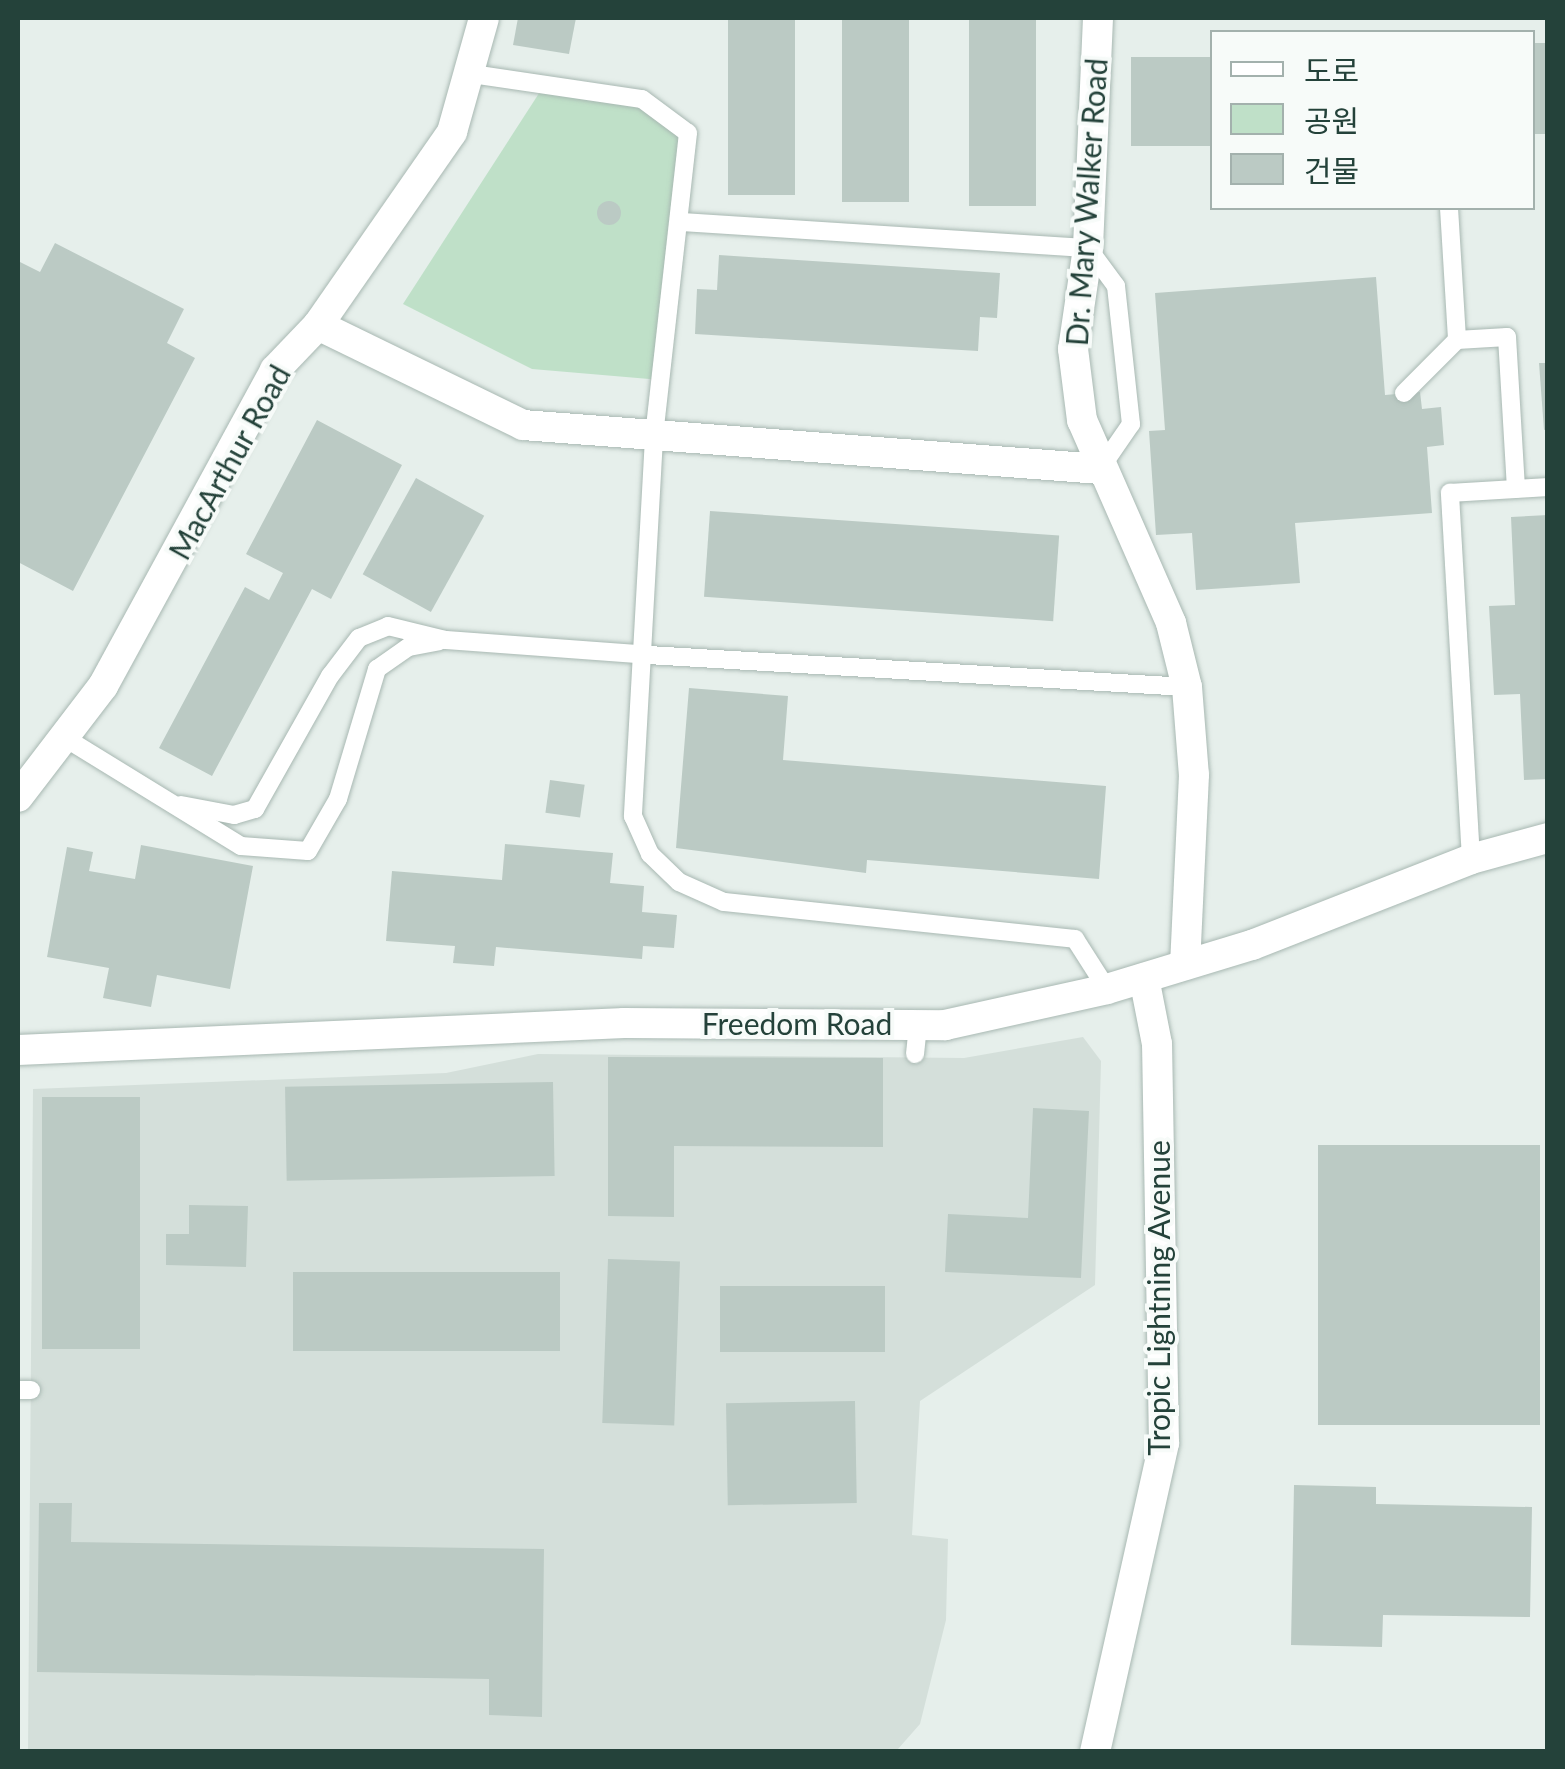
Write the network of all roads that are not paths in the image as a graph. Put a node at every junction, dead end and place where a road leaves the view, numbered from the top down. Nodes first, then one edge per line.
1 (484, 18) edge
2 (1098, 18) edge
3 (472, 74) junction
4 (1449, 210) edge
5 (683, 222) junction
6 (1088, 248) junction
7 (318, 325) junction
8 (1456, 340) junction
9 (1404, 393) dead end
10 (654, 438) junction
11 (1100, 470) junction
12 (1548, 487) edge
13 (1516, 489) junction
14 (445, 640) junction
15 (648, 655) junction
16 (1187, 687) junction
17 (62, 736) junction
18 (20, 785) edge
19 (181, 806) junction
20 (1548, 838) edge
21 (1472, 858) junction
22 (1186, 965) junction
23 (1144, 978) junction
24 (1106, 990) junction
25 (918, 1022) junction
26 (18, 1050) edge
27 (914, 1054) dead end
28 (1114, 1674) junction
29 (1095, 1752) edge
30 (1117, 1752) edge

1 - 3 street, MacArthur Road
2 - 6 street, Dr. Mary Walker Road
3 - 5 lane
3 - 7 street, MacArthur Road
4 - 8 lane
5 - 6 lane
5 - 10 lane
6 - 11 street, Dr. Mary Walker Road
6 - 11 lane
7 - 10 street
7 - 17 street, MacArthur Road
8 - 9 lane
8 - 13 lane
10 - 11 street
10 - 15 lane
11 - 16 street, Dr. Mary Walker Road
12 - 13 lane
13 - 21 lane
14 - 15 lane
14 - 19 lane
14 - 19 lane
15 - 16 lane
15 - 24 lane
16 - 22 street, Dr. Mary Walker Road
17 - 18 street, MacArthur Road
17 - 19 lane
20 - 21 street, Freedom Road
21 - 22 street, Freedom Road
22 - 23 street, Freedom Road
23 - 24 street, Freedom Road
23 - 28 street, Tropic Lightning Avenue
24 - 25 street, Freedom Road
25 - 26 street, Freedom Road
25 - 27 lane
28 - 29 street
28 - 30 street

